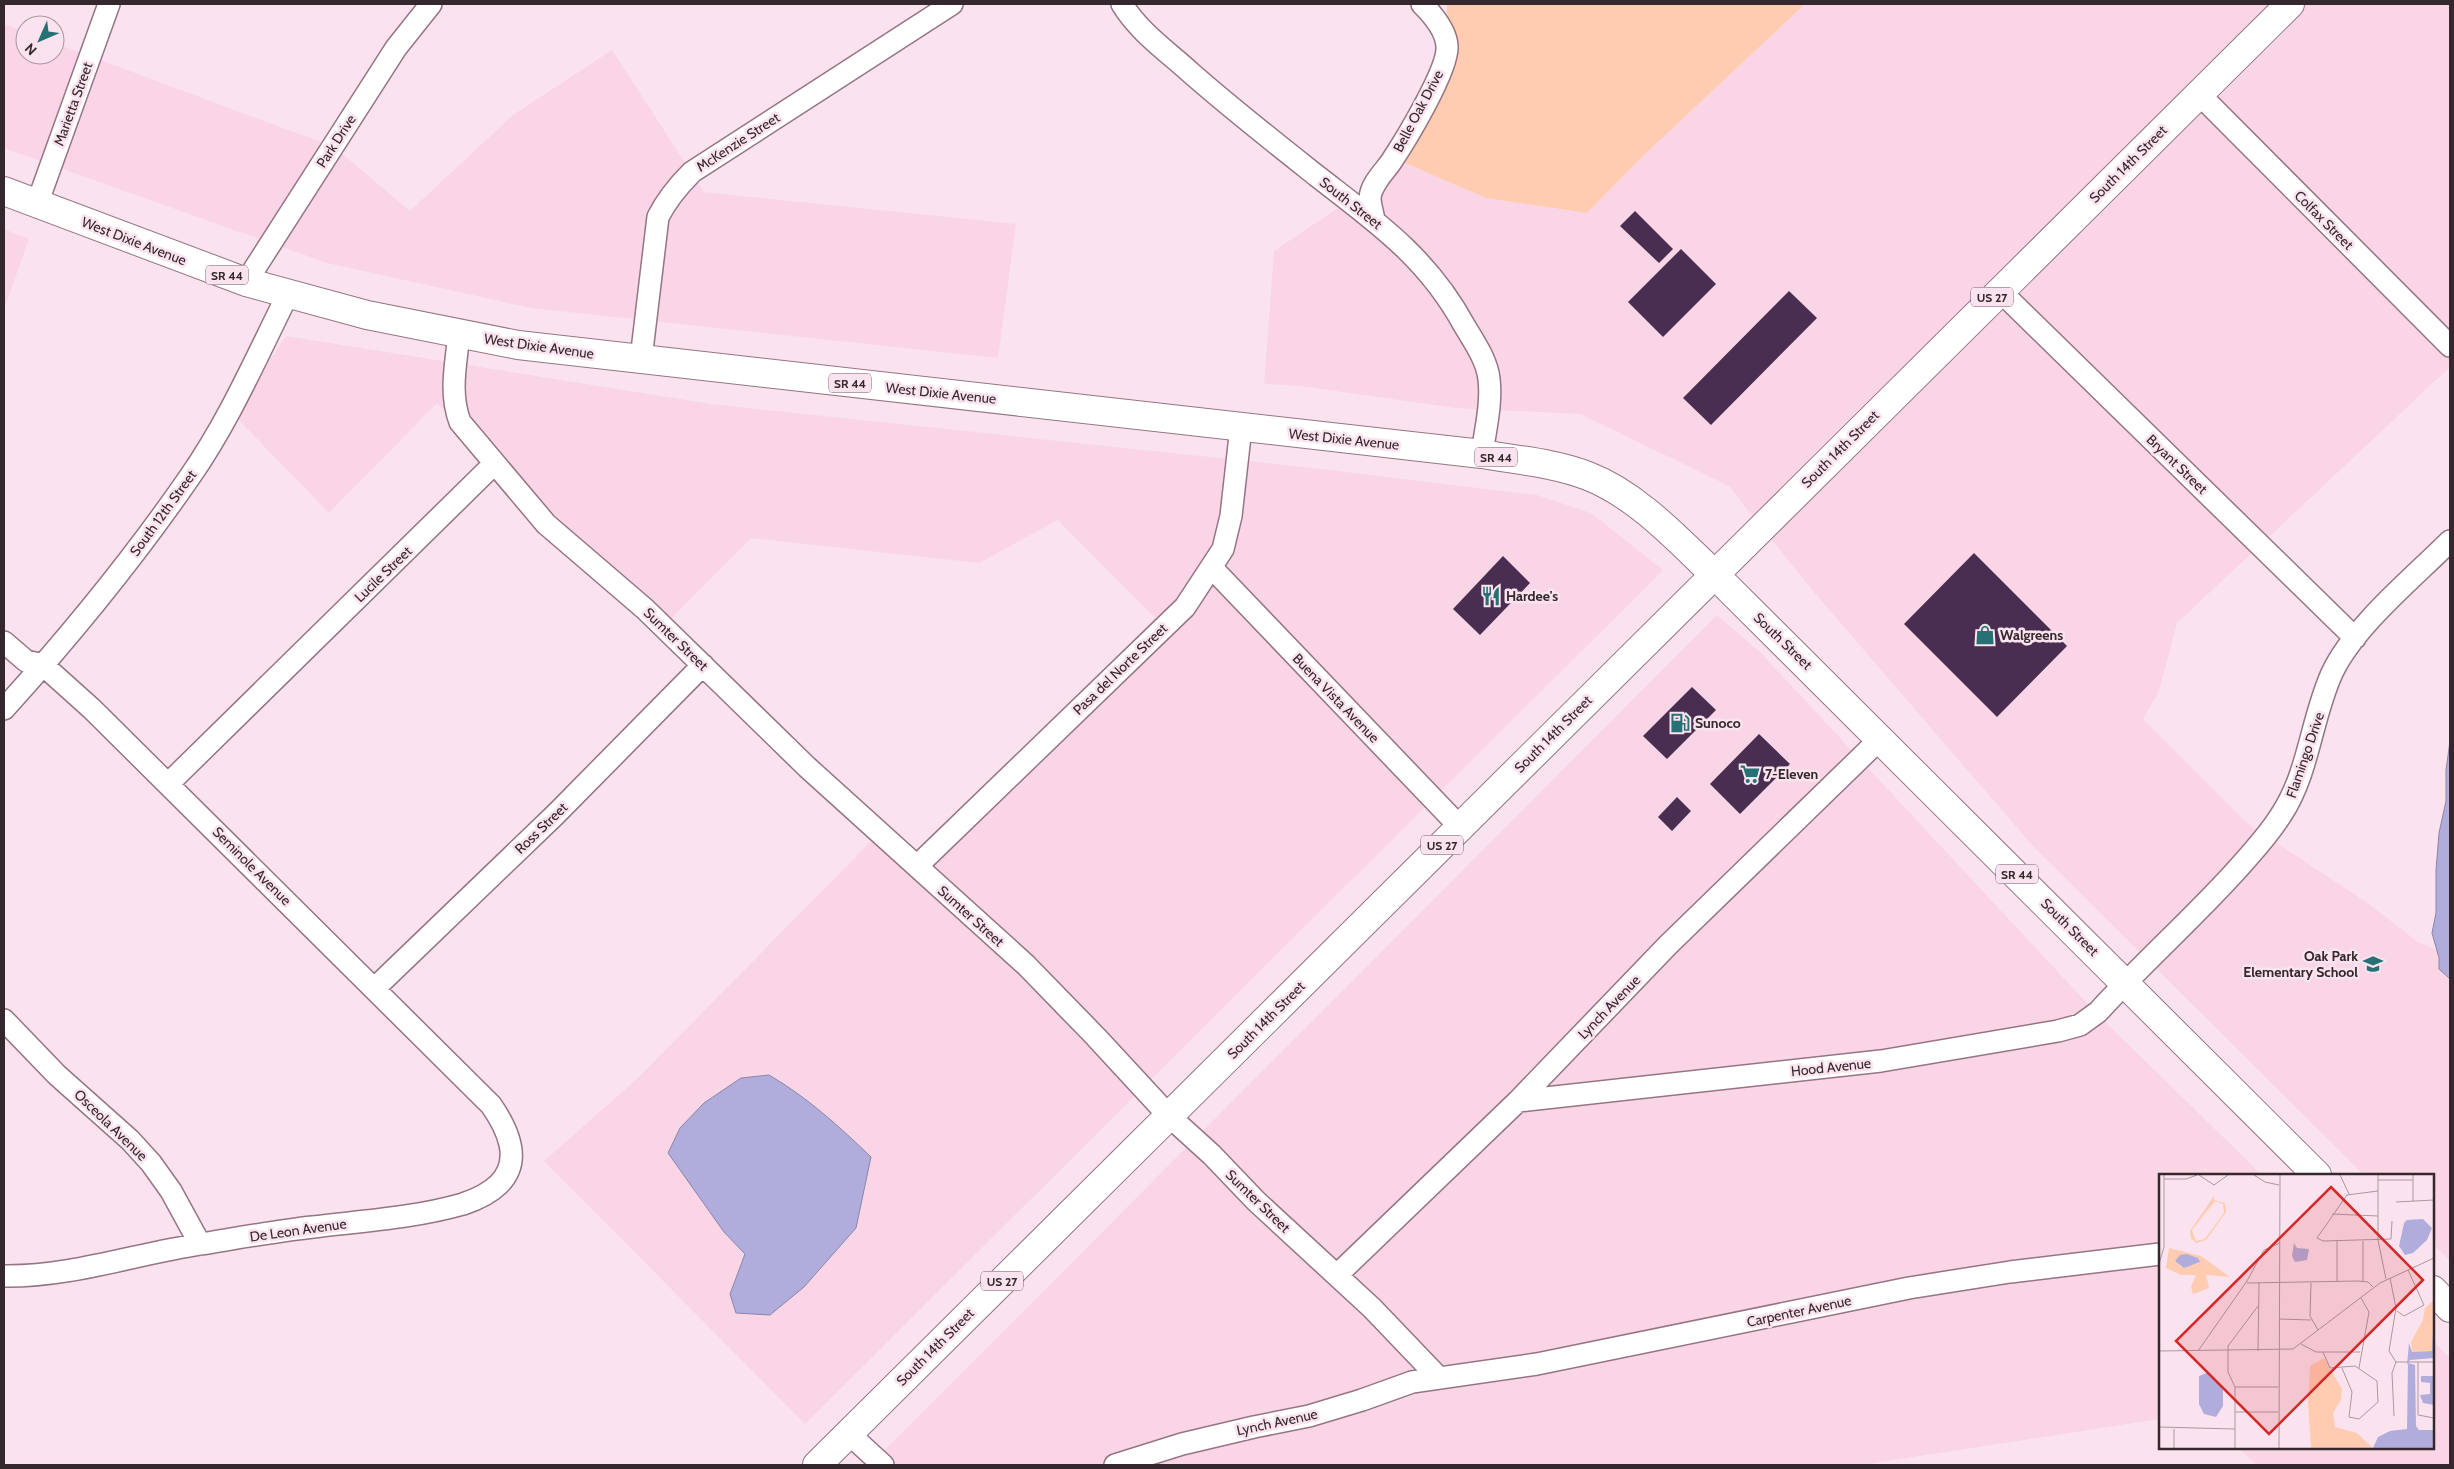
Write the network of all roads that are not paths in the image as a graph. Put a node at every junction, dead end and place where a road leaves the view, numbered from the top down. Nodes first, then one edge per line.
1 (109, 4) edge
2 (431, 4) edge
3 (952, 4) edge
4 (1122, 4) edge
5 (1422, 4) edge
6 (2290, 4) edge
7 (2199, 94) junction
8 (4, 191) edge
9 (37, 204) junction
10 (1374, 220) junction
11 (246, 282) junction
12 (1999, 290) junction
13 (288, 294) junction
14 (459, 334) junction
15 (2450, 346) edge
16 (641, 359) junction
17 (1241, 427) junction
18 (1482, 454) junction
19 (494, 464) junction
20 (2450, 541) edge
21 (1212, 568) junction
22 (1715, 574) junction
23 (2355, 638) junction
24 (4, 642) edge
25 (703, 665) junction
26 (43, 666) junction
27 (4, 709) edge
28 (1881, 738) junction
29 (168, 784) junction
30 (1460, 827) junction
31 (917, 866) junction
32 (2125, 982) junction
33 (375, 988) junction
34 (4, 1020) edge
35 (1518, 1101) junction
36 (490, 1103) joint
37 (1169, 1116) junction
38 (2317, 1174) edge
39 (200, 1244) junction
40 (2159, 1254) edge
41 (1337, 1275) junction
42 (4, 1276) edge
43 (2434, 1291) edge
44 (2450, 1308) edge
45 (1439, 1378) junction
46 (848, 1433) junction
47 (817, 1465) edge
48 (883, 1465) edge
49 (1116, 1465) edge

1 - 9 street, Marietta Street
2 - 11 street, Park Drive
3 - 16 street, McKenzie Street
4 - 10 street, South Street
5 - 10 street, Belle Oak Drive
6 - 7 main road, South 14th Street / US 27
7 - 12 main road, South 14th Street / US 27
7 - 15 street, Colfax Street
8 - 9 main road, West Dixie Avenue / SR 44
9 - 11 main road, West Dixie Avenue / SR 44
10 - 18 street, South Street
11 - 13 main road, West Dixie Avenue / SR 44
12 - 22 main road, South 14th Street / US 27
12 - 23 street, Bryant Street
13 - 14 main road, West Dixie Avenue / SR 44
13 - 26 street, South 12th Street
14 - 16 main road, West Dixie Avenue / SR 44
14 - 19 street
16 - 17 main road, West Dixie Avenue / SR 44
17 - 18 main road, West Dixie Avenue / SR 44
17 - 21 street, Pasa del Norte Street
18 - 22 main road, West Dixie Avenue / SR 44
19 - 25 street, Sumter Street
19 - 29 street, Lucile Street
20 - 23 street, Flamingo Drive
21 - 30 street, Buena Vista Avenue
21 - 31 street, Pasa del Norte Street
22 - 28 main road, South Street / SR 44
22 - 30 main road, South 14th Street / US 27
23 - 32 street, Flamingo Drive
24 - 26 street, Seminole Avenue
25 - 31 street, Sumter Street
25 - 33 street, Ross Street
26 - 27 street, South 12th Street
26 - 29 street, Seminole Avenue
28 - 32 main road, South Street / SR 44
28 - 35 street, Lynch Avenue
29 - 33 street, Seminole Avenue
30 - 37 main road, South 14th Street / US 27
31 - 37 street, Sumter Street
32 - 35 street, Hood Avenue
32 - 38 main road, South Street / SR 44
33 - 36 street, Seminole Avenue
34 - 39 street, Osceola Avenue
35 - 41 street, Lynch Avenue
36 - 39 street, De Leon Avenue
37 - 41 street, Sumter Street
37 - 46 main road, South 14th Street / US 27
39 - 42 street, De Leon Avenue
40 - 45 street, Carpenter Avenue
41 - 45 street, Sumter Street
43 - 44 main road
45 - 49 street, Lynch Avenue
46 - 47 main road, South 14th Street / US 27
46 - 48 street

